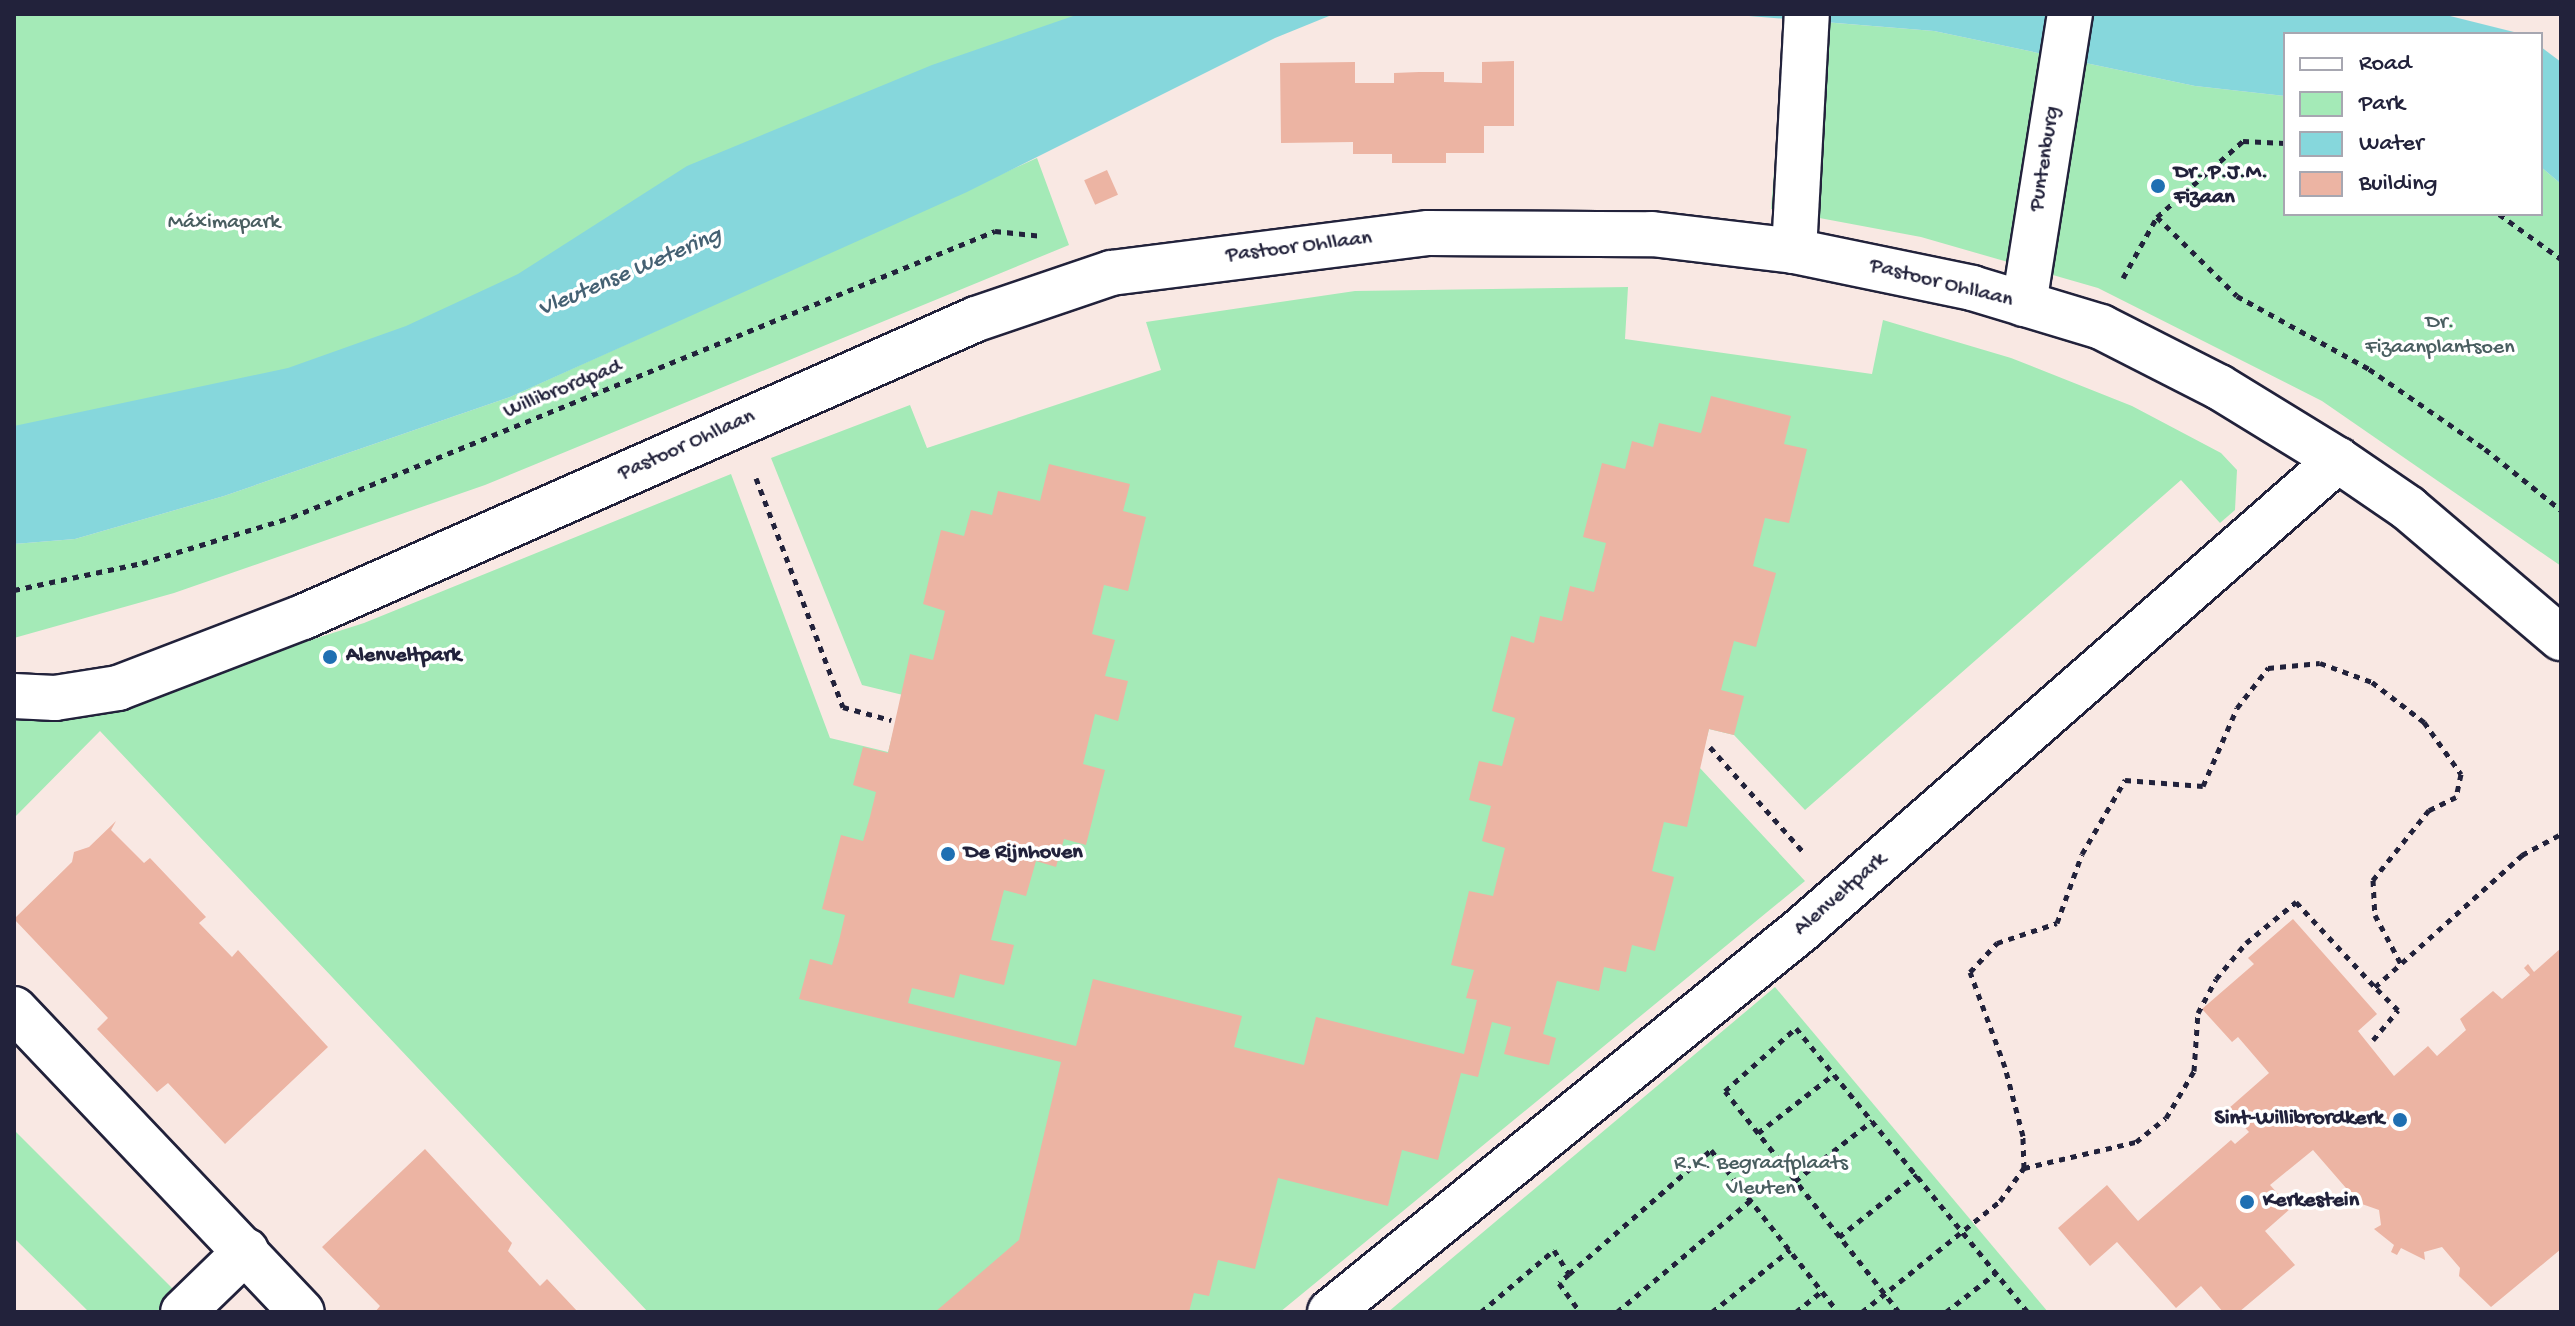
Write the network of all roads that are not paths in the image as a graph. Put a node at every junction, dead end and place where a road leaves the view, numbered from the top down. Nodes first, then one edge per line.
1 (2070, 14) edge
2 (1806, 28) edge
3 (1794, 251) junction
4 (2024, 304) junction
5 (2338, 460) junction
6 (2558, 630) edge
7 (14, 696) edge
8 (14, 1009) edge
9 (246, 1251) junction
10 (183, 1312) edge
11 (302, 1312) edge
12 (1330, 1312) edge

1 - 4 street, Puntenburg
2 - 3 street
3 - 4 street, Pastoor Ohllaan
3 - 7 street, Pastoor Ohllaan
4 - 5 street, Pastoor Ohllaan
5 - 6 street, Pastoor Ohllaan
5 - 12 street, Alenveltpark
8 - 9 street
9 - 10 street
9 - 11 street

